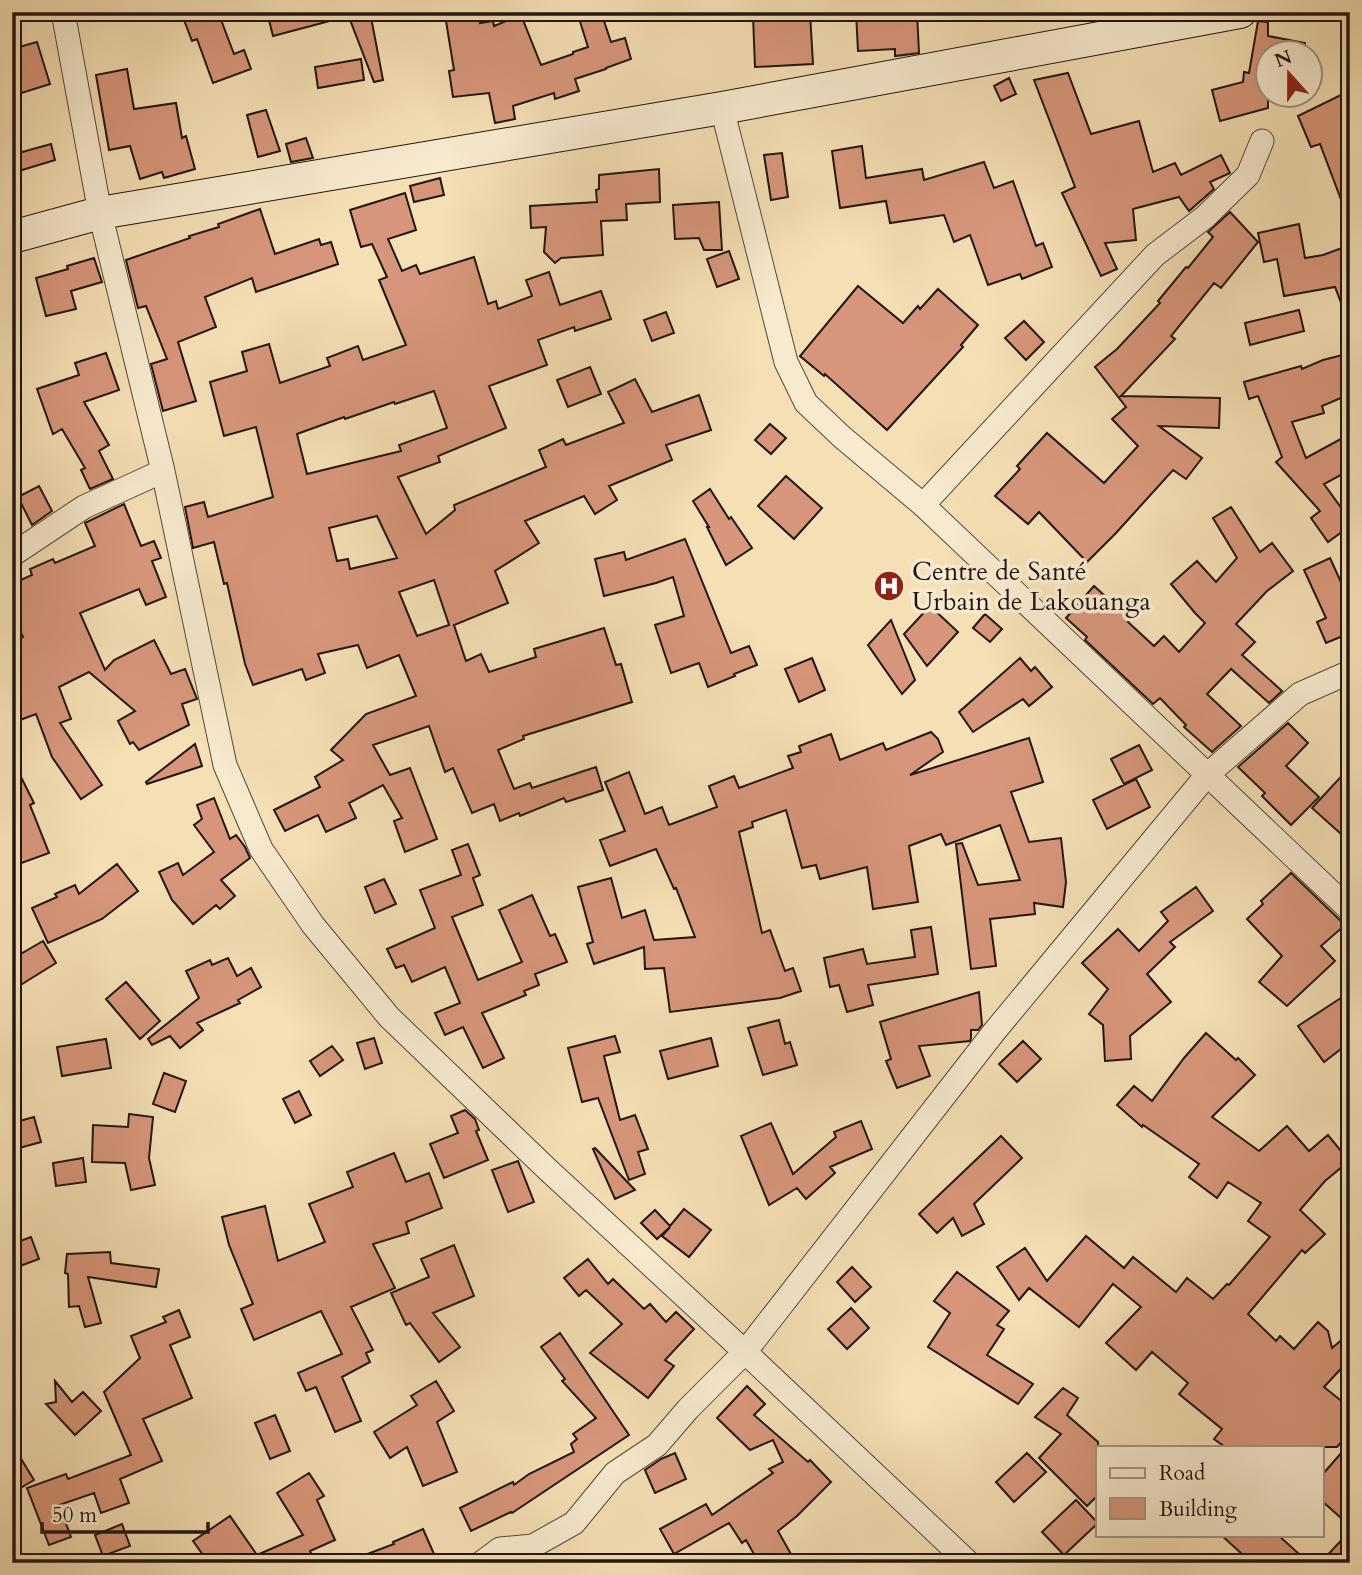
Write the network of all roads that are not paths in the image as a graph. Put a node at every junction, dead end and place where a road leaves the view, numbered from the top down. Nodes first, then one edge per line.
1 (63, 12) edge
2 (1240, 12) edge
3 (722, 108) junction
4 (1262, 141) dead end
5 (100, 213) junction
6 (12, 237) edge
7 (163, 471) junction
8 (923, 505) junction
9 (12, 555) edge
10 (1350, 672) edge
11 (1207, 775) junction
12 (1350, 911) edge
13 (745, 1352) junction
14 (481, 1563) edge
15 (969, 1563) edge

1 - 5 street
2 - 3 street
3 - 5 street
3 - 8 street
4 - 8 street
5 - 6 street
5 - 7 street
7 - 9 street
7 - 13 street
8 - 11 street
10 - 11 street
11 - 12 street
11 - 13 street
13 - 14 street
13 - 15 street

